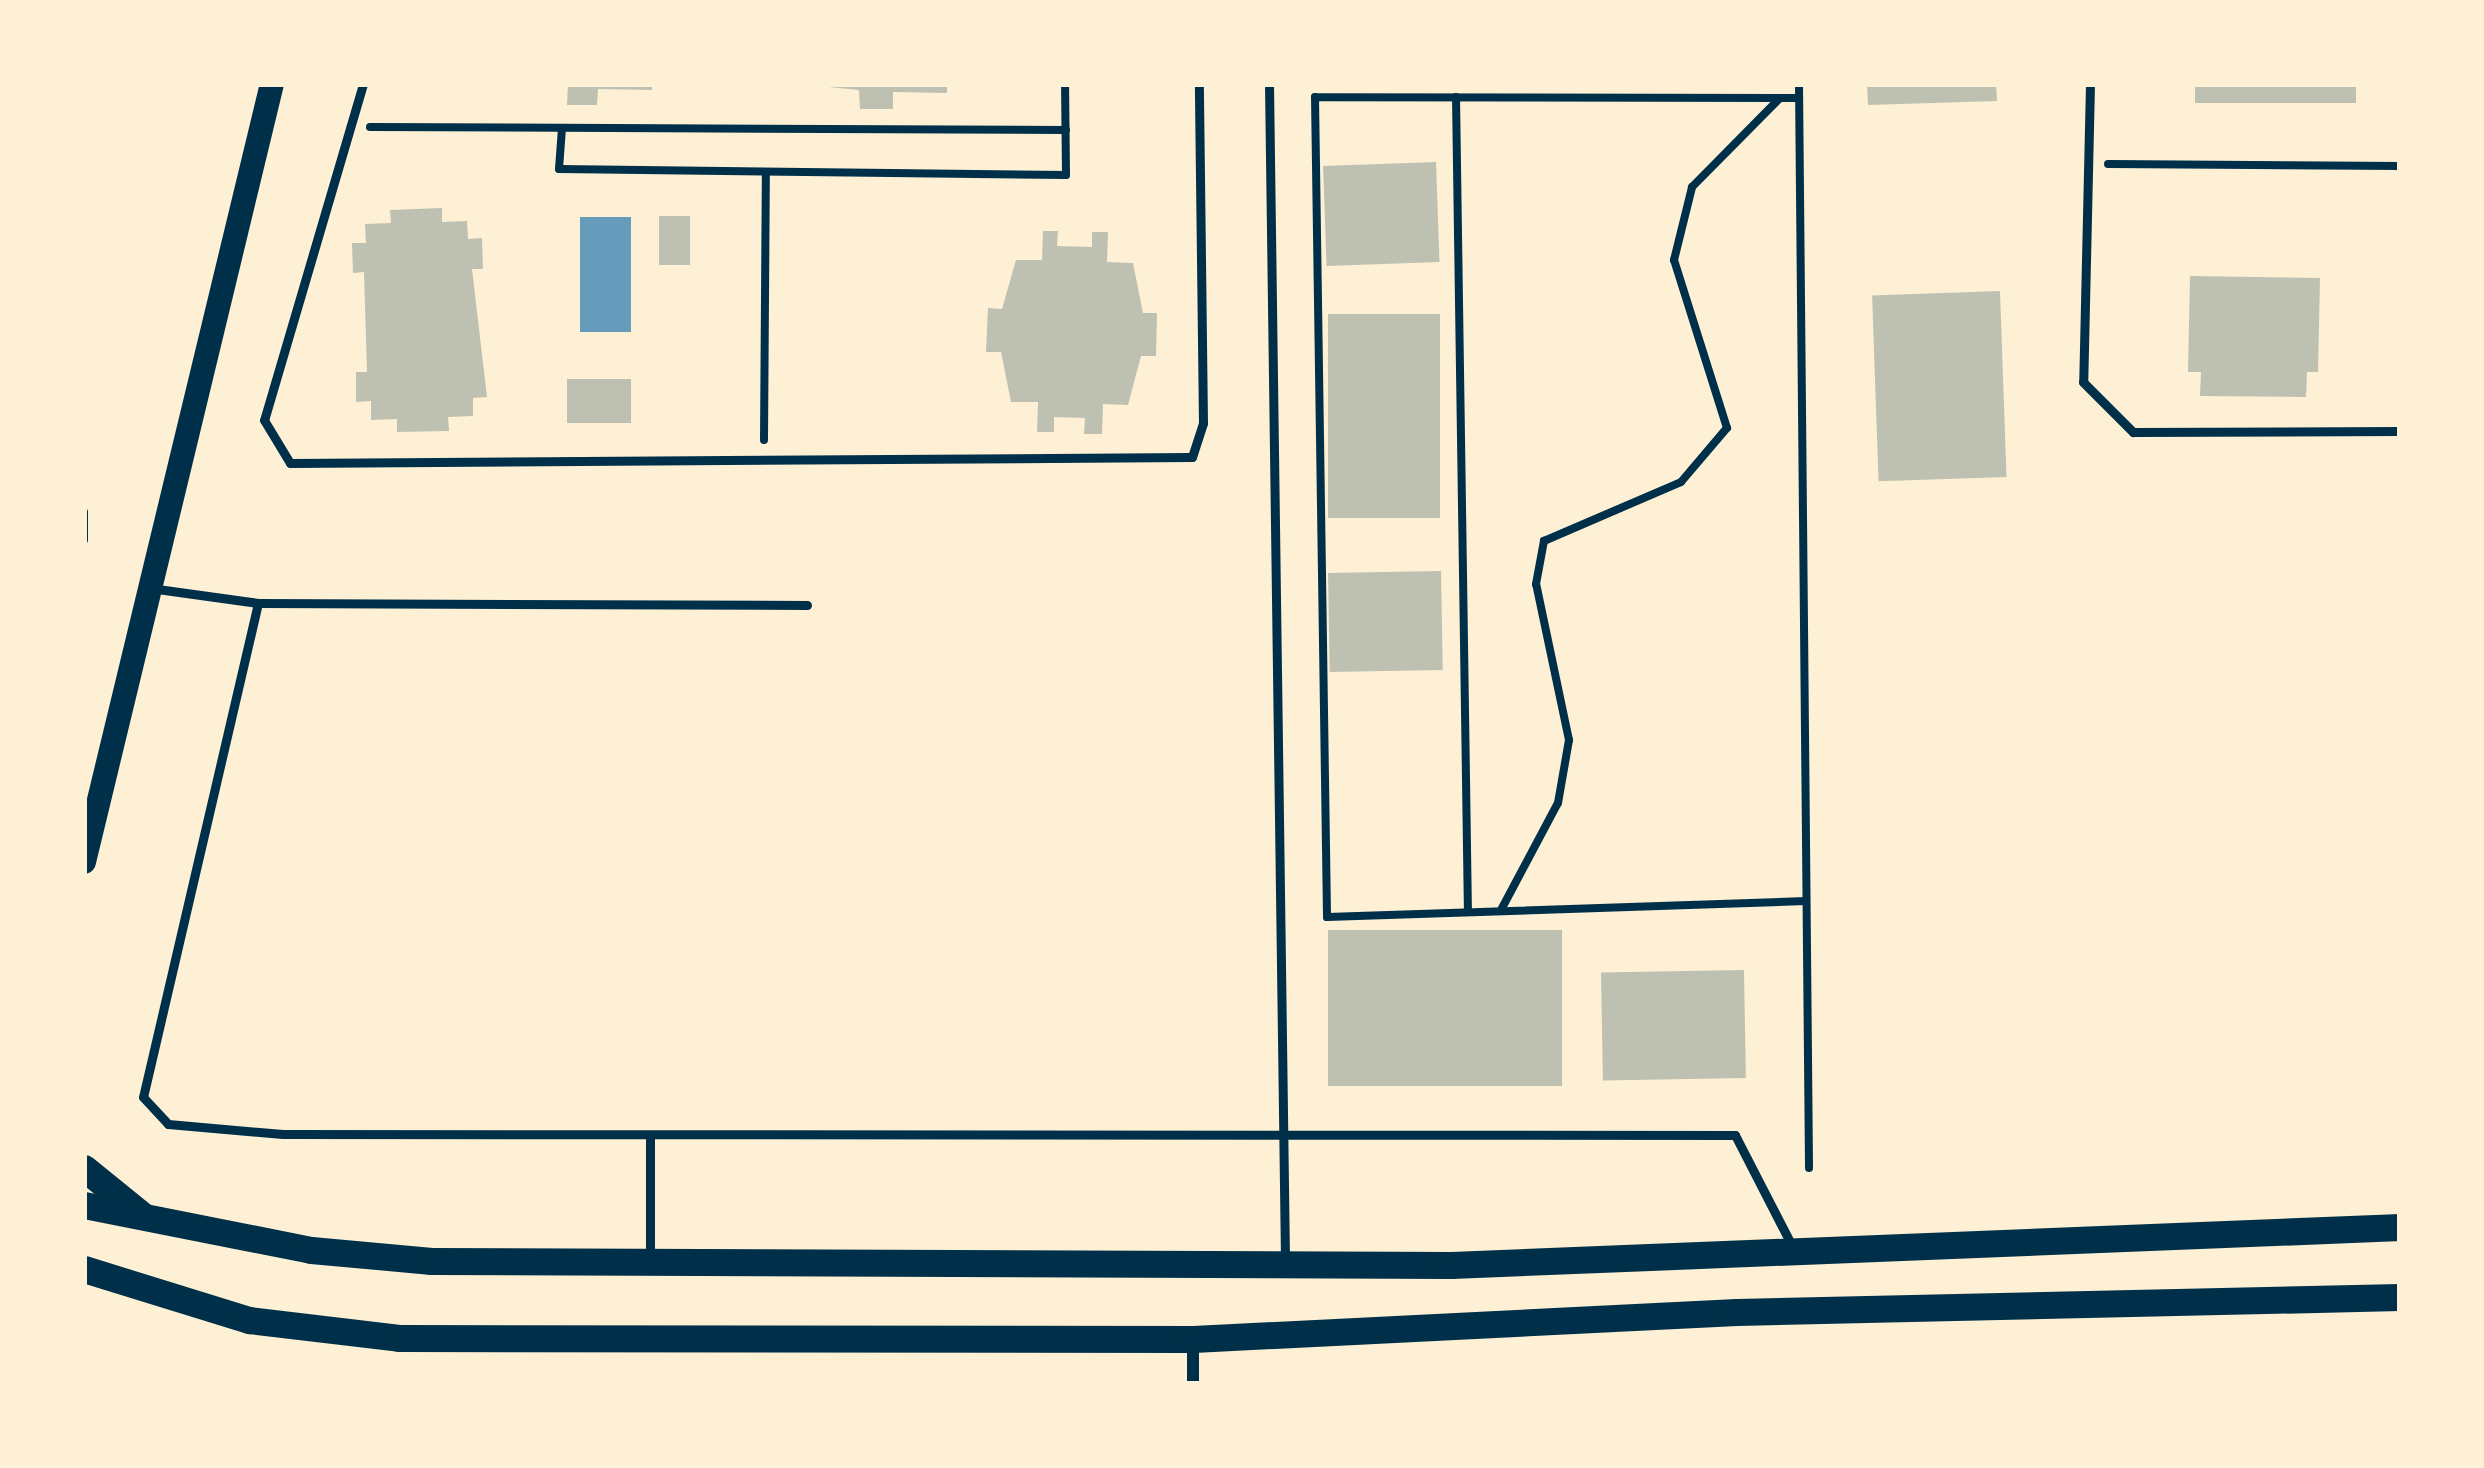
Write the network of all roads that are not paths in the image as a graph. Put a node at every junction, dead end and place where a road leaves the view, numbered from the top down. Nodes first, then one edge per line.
1 (272, 84) edge
2 (363, 84) edge
3 (1199, 84) edge
4 (1269, 84) edge
5 (2090, 84) edge
6 (2400, 431) edge
7 (149, 587) junction
8 (258, 603) junction
9 (806, 604) dead end
10 (84, 862) edge
11 (650, 1135) junction
12 (1283, 1135) junction
13 (84, 1168) edge
14 (84, 1205) edge
15 (149, 1222) junction
16 (2400, 1227) edge
17 (1792, 1246) junction
18 (650, 1263) junction
19 (1285, 1264) junction
20 (84, 1269) edge
21 (143, 1289) junction
22 (84, 1292) edge
23 (2400, 1297) edge
24 (1193, 1339) junction
25 (1193, 1384) edge

1 - 7 main road
2 - 3 lane
4 - 12 lane
5 - 6 lane
7 - 8 lane
7 - 10 main road
8 - 9 lane
8 - 11 lane
11 - 12 lane
11 - 18 lane
12 - 17 lane
12 - 19 lane
13 - 15 main road
14 - 15 main road
15 - 18 main road
16 - 17 main road
17 - 19 main road
18 - 19 main road
20 - 21 main road
21 - 22 main road
21 - 24 main road
23 - 24 main road
24 - 25 street

